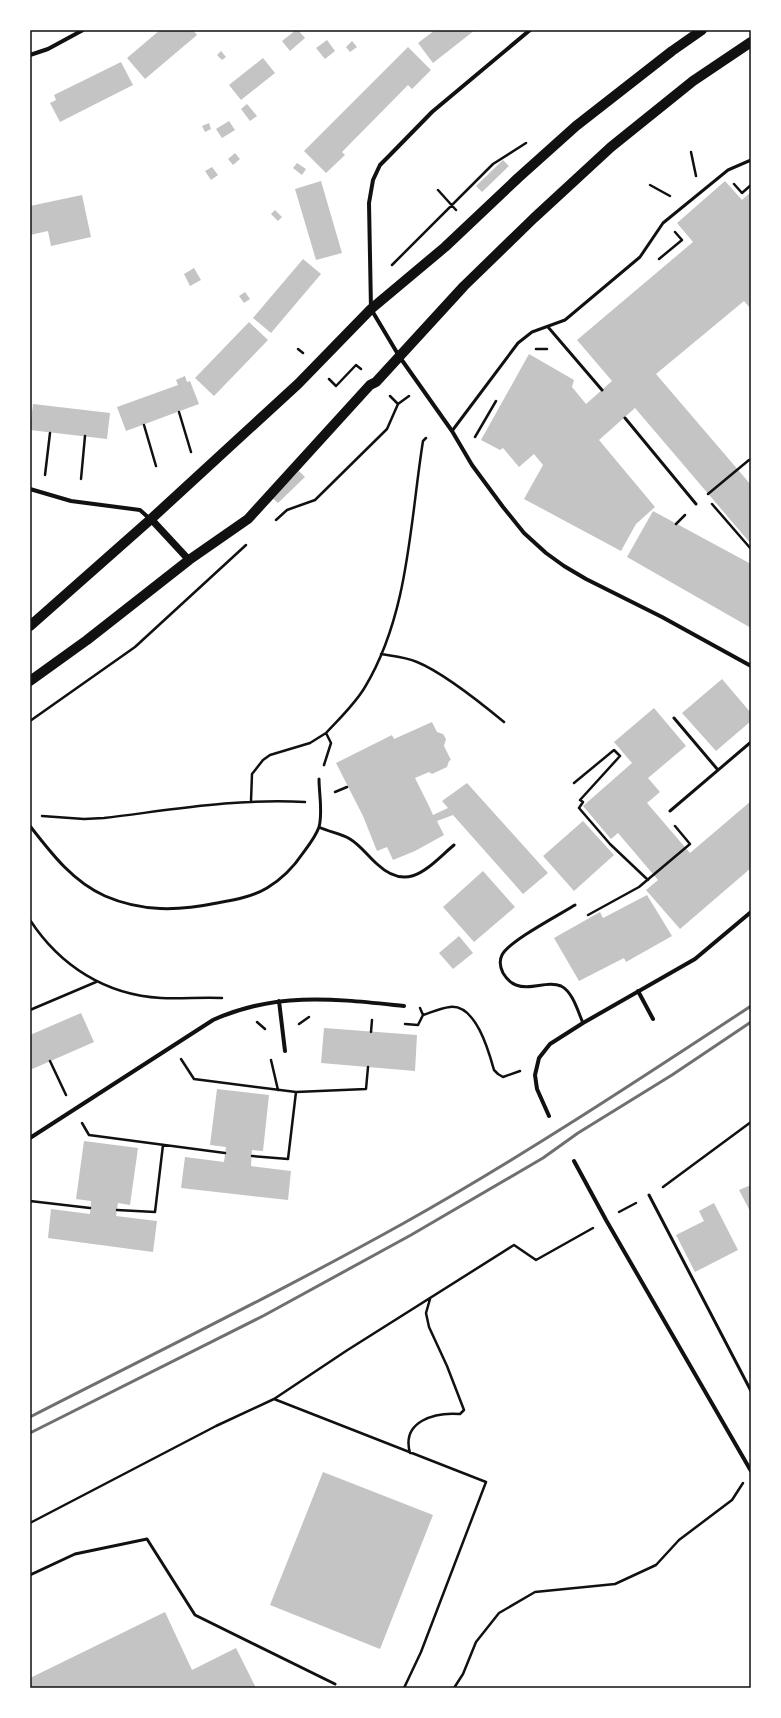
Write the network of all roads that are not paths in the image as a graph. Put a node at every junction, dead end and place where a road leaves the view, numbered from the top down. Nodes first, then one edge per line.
1 (83, 30) edge
2 (530, 30) edge
3 (702, 30) edge
4 (751, 42) edge
5 (30, 55) edge
6 (751, 160) edge
7 (371, 309) junction
8 (548, 327) junction
9 (399, 356) junction
10 (602, 390) dead end
11 (625, 418) dead end
12 (452, 431) junction
13 (30, 489) edge
14 (696, 504) dead end
15 (151, 519) junction
16 (189, 560) junction
17 (30, 626) edge
18 (751, 666) edge
19 (30, 681) edge
20 (674, 718) dead end
21 (751, 742) edge
22 (718, 770) junction
23 (319, 778) road end
24 (670, 812) road end
25 (30, 826) edge
26 (318, 827) junction
27 (454, 845) dead end
28 (575, 905) road end
29 (751, 912) edge
30 (638, 991) junction
31 (279, 1001) junction
32 (404, 1006) road end
33 (653, 1019) dead end
34 (583, 1023) junction
35 (285, 1051) dead end
36 (549, 1116) dead end
37 (30, 1138) edge
38 (574, 1161) dead end
39 (649, 1195) road end
40 (751, 1391) edge
41 (751, 1471) edge
42 (30, 1575) edge
43 (335, 1684) dead end

1 - 5 street
2 - 7 street
3 - 7 main road
4 - 9 main road
6 - 8 lane
7 - 9 street
7 - 15 main road
8 - 10 lane
8 - 12 lane
9 - 12 street
9 - 16 main road
11 - 14 lane
12 - 18 street
13 - 15 street
15 - 16 street
15 - 17 main road
16 - 19 main road
20 - 22 lane
21 - 22 lane
22 - 24 lane
23 - 26 lane
25 - 26 lane
26 - 27 lane
28 - 34 lane
29 - 30 street
30 - 33 street
30 - 34 street
31 - 32 street
31 - 35 street
31 - 37 street
34 - 36 street
38 - 41 street
39 - 40 lane
42 - 43 lane

